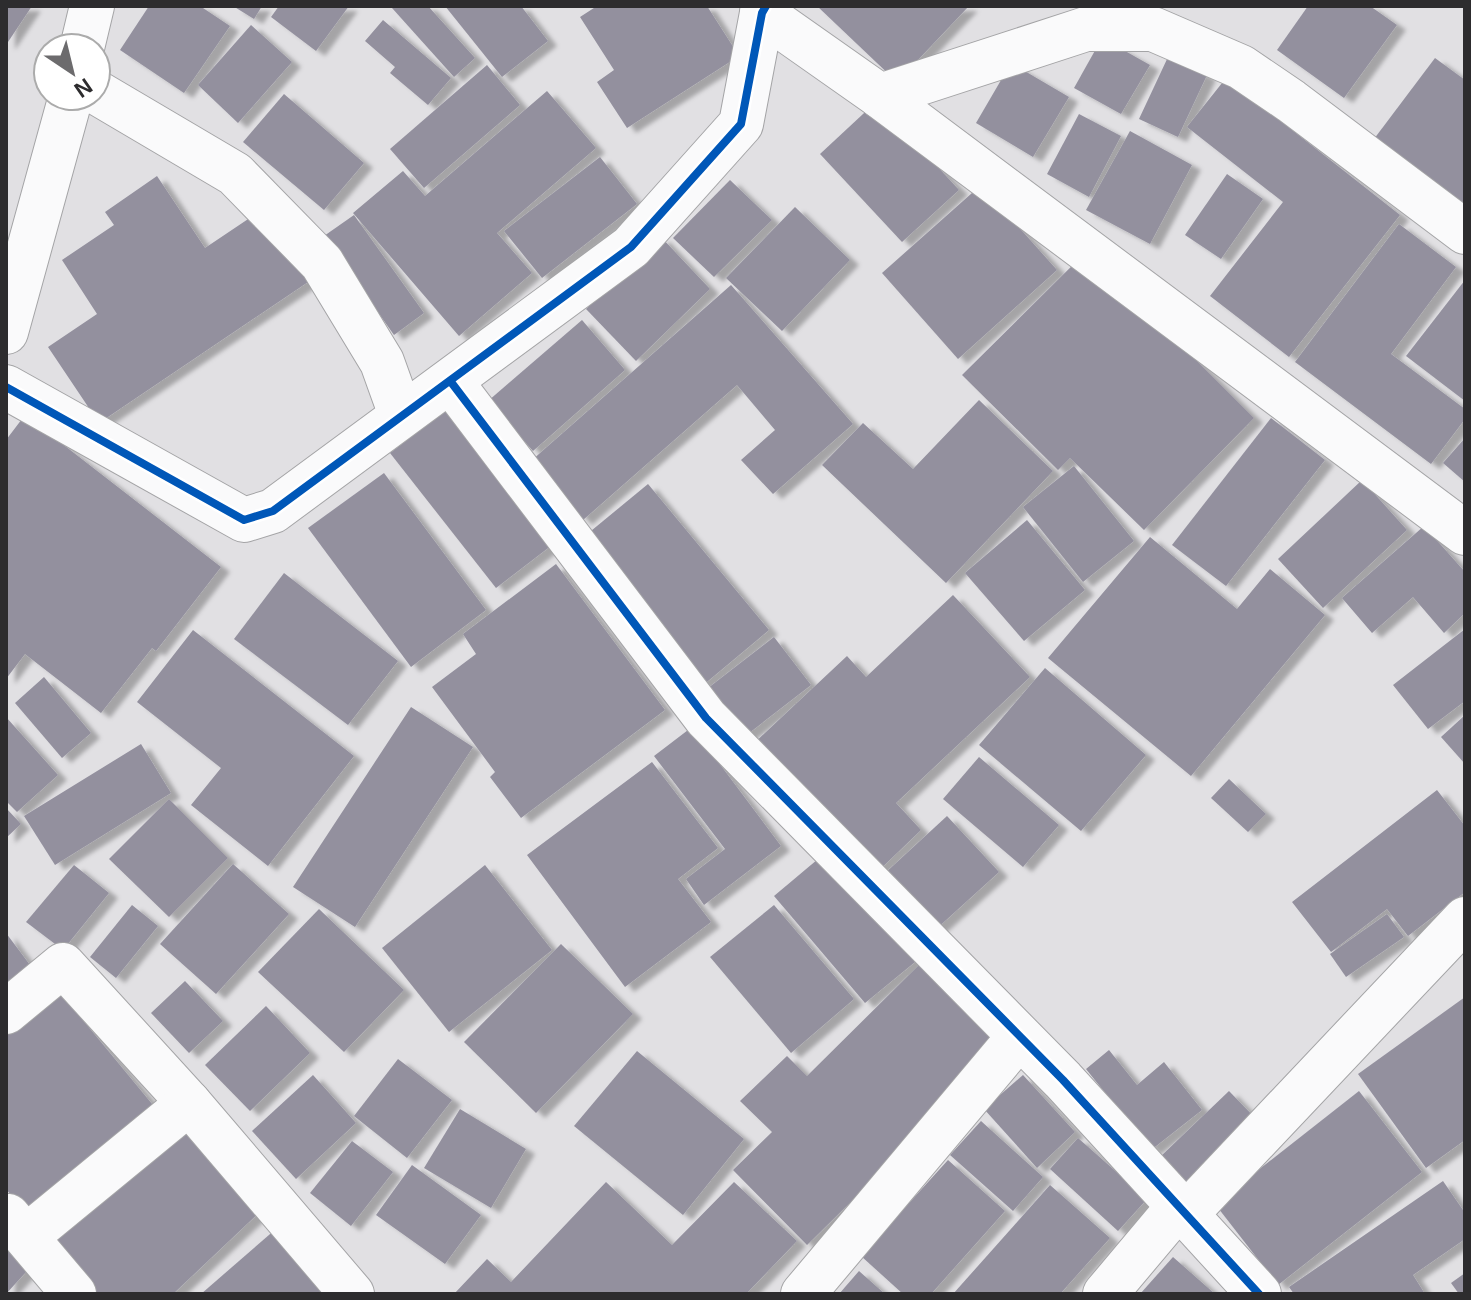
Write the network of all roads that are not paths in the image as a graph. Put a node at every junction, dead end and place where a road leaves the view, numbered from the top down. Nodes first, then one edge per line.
1 (92, 6) edge
2 (764, 10) edge
3 (86, 32) edge
4 (880, 96) junction
5 (112, 101) edge
6 (67, 112) edge
7 (1465, 232) edge
8 (6, 332) edge
9 (451, 382) junction
10 (6, 387) edge
11 (401, 415) junction
12 (1465, 533) edge
13 (1465, 919) edge
14 (6, 1012) edge
15 (1019, 1037) junction
16 (189, 1103) junction
17 (1182, 1210) junction
18 (16, 1225) edge
19 (74, 1294) edge
20 (352, 1294) edge
21 (803, 1294) edge
22 (1105, 1294) edge
23 (1259, 1294) edge

1 - 3 street
2 - 4 street
2 - 9 street
4 - 7 street
4 - 12 street
5 - 11 street
6 - 8 street
9 - 11 street
9 - 15 street
10 - 11 street
13 - 17 street
14 - 16 street
15 - 17 street
15 - 21 street
16 - 18 street
16 - 20 street
17 - 22 street
17 - 23 street
18 - 19 street

